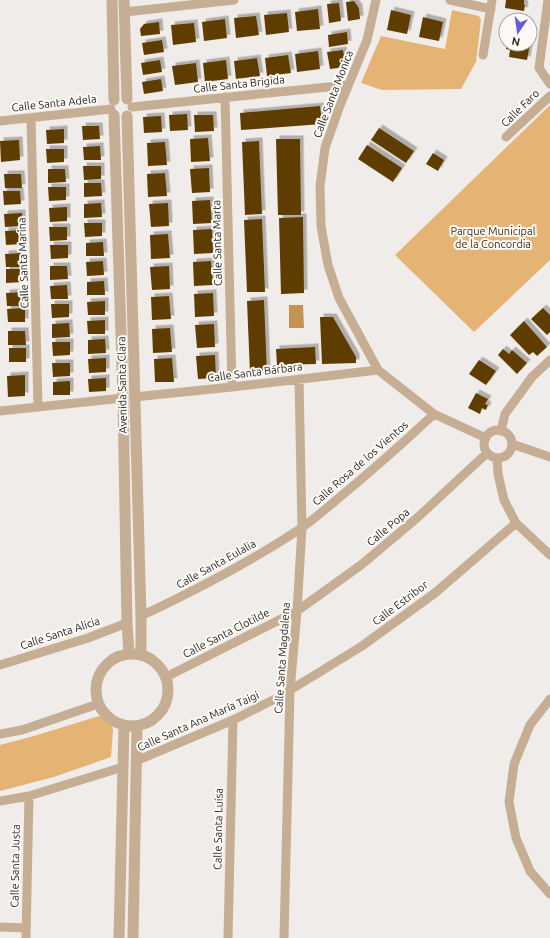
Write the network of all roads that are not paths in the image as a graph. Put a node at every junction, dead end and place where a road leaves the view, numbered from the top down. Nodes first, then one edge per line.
1 (112, 0) edge
2 (124, 0) edge
3 (234, 0) edge
4 (376, 0) edge
5 (450, 0) edge
6 (548, 0) edge
7 (492, 5) edge
8 (125, 12) junction
9 (484, 55) dead end
10 (550, 84) edge
11 (348, 85) junction
12 (550, 96) edge
13 (225, 97) junction
14 (113, 108) junction
15 (129, 108) junction
16 (31, 118) junction
17 (0, 122) edge
18 (506, 137) dead end
19 (550, 360) edge
20 (378, 370) junction
21 (299, 379) junction
22 (232, 387) junction
23 (134, 397) junction
24 (122, 398) junction
25 (38, 406) junction
26 (0, 411) edge
27 (434, 414) junction
28 (501, 430) junction
29 (486, 438) junction
30 (512, 444) junction
31 (487, 453) junction
32 (550, 457) edge
33 (497, 458) junction
34 (516, 523) junction
35 (302, 528) junction
36 (550, 555) edge
37 (297, 611) junction
38 (141, 616) junction
39 (127, 623) junction
40 (129, 654) junction
41 (141, 655) junction
42 (0, 665) edge
43 (166, 677) junction
44 (290, 691) junction
45 (550, 699) edge
46 (98, 704) junction
47 (232, 720) junction
48 (124, 725) junction
49 (137, 726) junction
50 (0, 734) edge
51 (136, 761) junction
52 (123, 767) junction
53 (29, 796) junction
54 (0, 801) edge
55 (550, 894) edge
56 (0, 927) edge
57 (26, 928) junction
58 (26, 938) edge
59 (119, 938) edge
60 (133, 938) edge
61 (228, 938) edge
62 (284, 938) edge

1 - 14 street, Avenida Santa Clara
2 - 8 street, Avenida Santa Clara
3 - 8 street
4 - 11 street, Calle Santa Monica
5 - 7 street
6 - 10 street
7 - 9 street
8 - 15 street, Avenida Santa Clara
11 - 13 street, Calle Santa Brigida
11 - 20 street, Calle Santa Monica
12 - 18 street, Calle Faro
13 - 15 street, Calle Santa Brigida
13 - 22 street, Calle Santa Marta
14 - 15 street
14 - 15 street
14 - 16 street, Calle Santa Adela
14 - 24 street, Avenida Santa Clara
15 - 23 street, Avenida Santa Clara
16 - 17 street, Calle Santa Adela
16 - 25 street, Calle Santa Marina
19 - 28 street
20 - 21 street, Calle Santa Bárbara
20 - 27 street, Calle Santa Monica
21 - 22 street, Calle Santa Bárbara
21 - 35 street, Calle Santa Magdalena
22 - 23 street, Calle Santa Bárbara
23 - 38 street, Avenida Santa Clara
24 - 25 street
24 - 39 street, Avenida Santa Clara
25 - 26 street
27 - 29 street, Calle Santa Monica
27 - 35 street, Calle Rosa de los Vientos
28 - 29 street
28 - 30 street
29 - 31 street
30 - 32 street
30 - 33 street
31 - 33 street
31 - 37 street, Calle Popa
33 - 34 street
34 - 36 street
34 - 44 street, Calle Estribor
35 - 37 street, Calle Santa Magdalena
35 - 38 street, Calle Santa Eulalia
37 - 43 street, Calle Santa Clotilde
37 - 44 street, Calle Santa Magdalena
38 - 41 street, Avenida Santa Clara
39 - 40 street, Avenida Santa Clara
39 - 42 street, Calle Santa Alicia
40 - 41 street
40 - 46 street
41 - 43 street
43 - 49 street
44 - 47 street, Calle Santa Ana María Taigi
44 - 62 street, Calle Santa Magdalena
45 - 55 street
46 - 48 street
46 - 50 street
47 - 51 street, Calle Santa Ana María Taigi
47 - 61 street, Calle Santa Luísa
48 - 49 street
48 - 52 street
49 - 51 street
51 - 60 street
52 - 53 street
52 - 59 street
53 - 54 street
53 - 57 street, Calle Santa Justa
56 - 57 street
57 - 58 street, Calle Santa Justa

